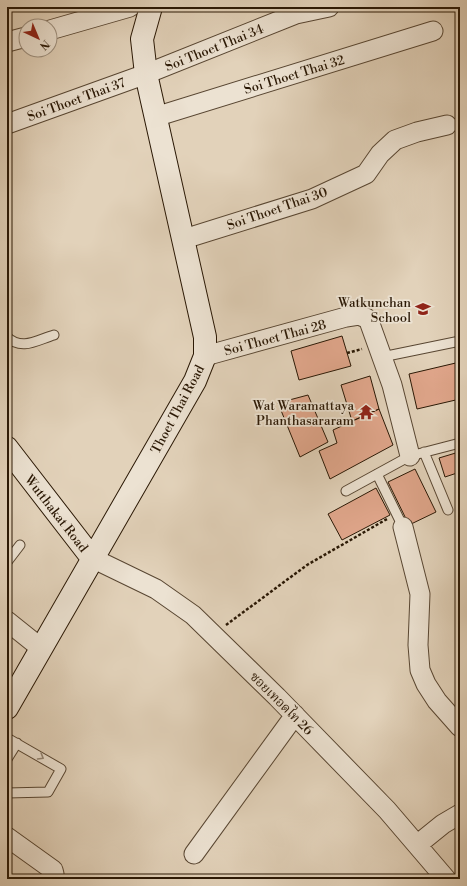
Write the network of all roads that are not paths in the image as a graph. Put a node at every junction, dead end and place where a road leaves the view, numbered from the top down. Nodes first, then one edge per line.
1 (130, 7) edge
2 (151, 7) edge
3 (329, 7) edge
4 (58, 28) edge
5 (434, 31) dead end
6 (18, 39) edge
7 (7, 42) edge
8 (146, 74) junction
9 (155, 117) junction
10 (7, 124) edge
11 (447, 125) dead end
12 (184, 239) junction
13 (54, 335) dead end
14 (7, 337) edge
15 (460, 340) edge
16 (205, 356) junction
17 (382, 357) junction
18 (460, 443) edge
19 (7, 448) edge
20 (417, 454) junction
21 (377, 474) junction
22 (346, 491) dead end
23 (448, 510) dead end
24 (400, 520) joint
25 (20, 545) dead end
26 (92, 558) junction
27 (7, 562) edge
28 (7, 621) edge
29 (42, 649) junction
30 (7, 708) edge
31 (295, 715) junction
32 (460, 727) edge
33 (7, 738) edge
34 (17, 743) junction
35 (7, 759) edge
36 (7, 793) edge
37 (460, 814) edge
38 (7, 837) edge
39 (417, 845) junction
40 (194, 854) dead end
41 (51, 879) edge
42 (446, 879) edge

1 - 4 street
2 - 8 main road, Thoet Thai Road
3 - 8 street, Soi Thoet Thai 34
5 - 9 street, Soi Thoet Thai 32
6 - 7 street
8 - 9 main road, Thoet Thai Road
8 - 10 street, Soi Thoet Thai 37
9 - 12 main road, Thoet Thai Road
11 - 12 street, Soi Thoet Thai 30
12 - 16 main road, Thoet Thai Road
13 - 14 lane
15 - 17 lane
16 - 17 street, Soi Thoet Thai 28
16 - 26 main road, Thoet Thai Road
17 - 20 street, Soi Thoet Thai 28
18 - 20 lane
19 - 26 main road, Wutthakat Road
20 - 21 lane
20 - 23 lane
21 - 22 lane
21 - 24 lane
24 - 32 street
25 - 27 lane
26 - 29 main road, Thoet Thai Road
26 - 31 street, ซอยเทอดไท 26
28 - 29 street
29 - 30 main road, Thoet Thai Road
31 - 39 street, ซอยเทอดไท 26
31 - 40 street
33 - 34 lane
34 - 35 lane
34 -> 36 lane
37 - 39 street
38 - 41 street
39 - 42 street, ซอยเทอดไท 26

